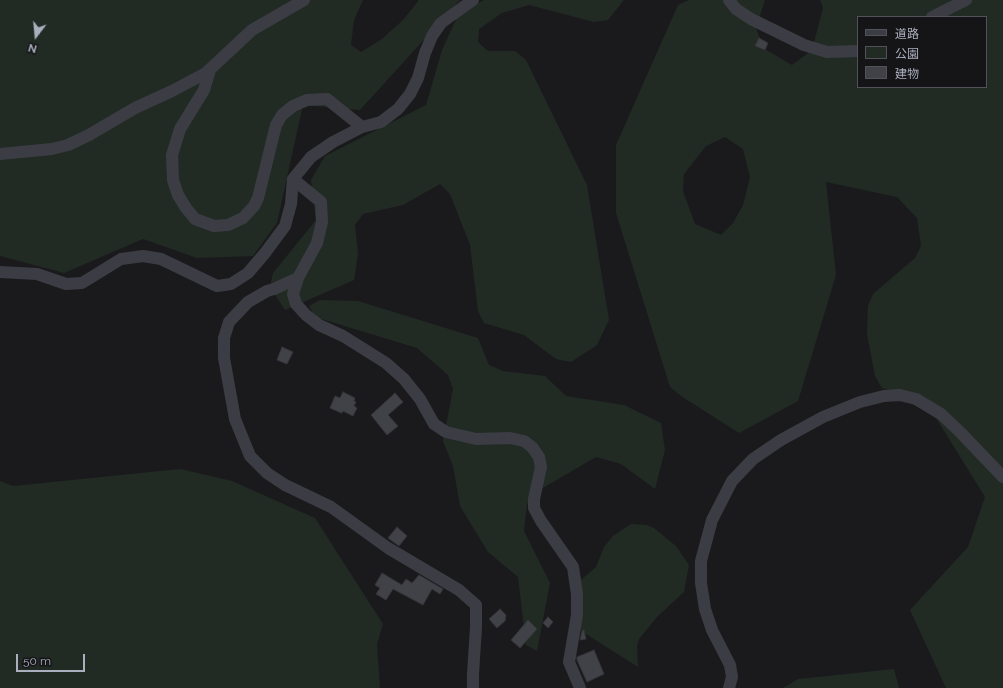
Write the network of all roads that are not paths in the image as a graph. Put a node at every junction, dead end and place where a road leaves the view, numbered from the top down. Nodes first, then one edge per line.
1 (304, 0) edge
2 (473, 0) edge
3 (729, 0) edge
4 (966, 0) edge
5 (934, 16) edge
6 (857, 51) edge
7 (210, 70) junction
8 (362, 127) junction
9 (0, 154) edge
10 (293, 179) junction
11 (0, 272) edge
12 (298, 278) junction
13 (1003, 477) edge
14 (474, 688) edge
15 (580, 688) edge
16 (729, 688) edge

1 - 7 street
2 - 8 street
3 - 6 street
4 - 5 street
7 - 8 street
7 - 9 street
8 - 10 street
10 - 11 street
10 - 12 street
12 - 14 street
12 - 15 street
13 - 16 street

